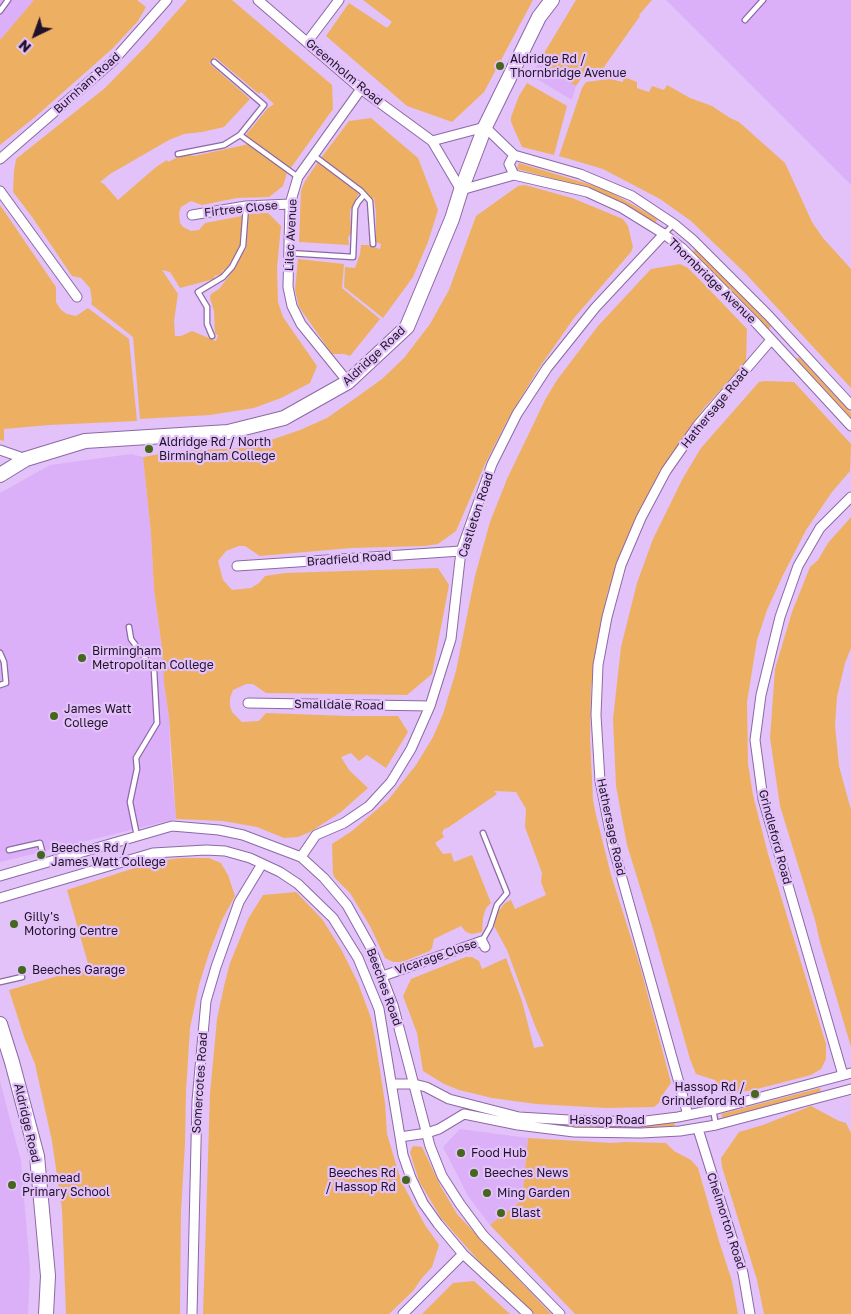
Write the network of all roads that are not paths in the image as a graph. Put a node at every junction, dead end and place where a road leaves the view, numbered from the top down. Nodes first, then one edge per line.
1 (8, 0) edge
2 (167, 0) edge
3 (258, 0) edge
4 (339, 0) edge
5 (552, 0) edge
6 (763, 0) edge
7 (0, 12) edge
8 (745, 20) dead end
9 (308, 41) junction
10 (214, 62) dead end
11 (362, 89) junction
12 (485, 127) junction
13 (240, 135) junction
14 (432, 141) junction
15 (178, 154) dead end
16 (313, 154) junction
17 (514, 156) junction
18 (0, 159) edge
19 (514, 175) junction
20 (298, 177) junction
21 (461, 190) junction
22 (0, 191) edge
23 (364, 195) junction
24 (290, 204) junction
25 (246, 206) junction
26 (192, 215) dead end
27 (674, 224) junction
28 (664, 234) junction
29 (373, 244) dead end
30 (289, 253) junction
31 (78, 297) dead end
32 (781, 329) junction
33 (212, 336) dead end
34 (771, 340) junction
35 (348, 382) junction
36 (851, 405) edge
37 (851, 426) edge
38 (0, 450) edge
39 (26, 459) junction
40 (0, 475) edge
41 (851, 498) edge
42 (461, 551) junction
43 (237, 566) dead end
44 (129, 627) dead end
45 (0, 653) edge
46 (0, 685) edge
47 (248, 703) dead end
48 (430, 706) junction
49 (483, 833) dead end
50 (137, 837) junction
51 (9, 850) dead end
52 (301, 856) junction
53 (44, 863) junction
54 (262, 864) junction
55 (0, 876) edge
56 (0, 898) edge
57 (484, 944) joint
58 (383, 976) junction
59 (22, 977) dead end
60 (0, 982) edge
61 (0, 1024) edge
62 (847, 1074) edge
63 (831, 1078) junction
64 (392, 1084) junction
65 (414, 1084) junction
66 (850, 1091) edge
67 (836, 1094) junction
68 (713, 1110) junction
69 (688, 1115) junction
70 (678, 1117) junction
71 (716, 1125) junction
72 (698, 1129) junction
73 (680, 1131) junction
74 (426, 1133) junction
75 (400, 1137) junction
76 (463, 1254) junction
77 (46, 1314) edge
78 (192, 1314) edge
79 (403, 1314) edge
80 (528, 1314) edge
81 (560, 1314) edge
82 (750, 1314) edge

1 - 7 lane
2 - 18 street, Burnham Road
3 - 9 street, Greenholm Road
4 - 9 street
5 - 12 street, Aldridge Road
6 - 8 lane
9 - 11 street, Greenholm Road
10 - 13 lane
11 - 14 street, Greenholm Road
11 - 16 street, Lilac Avenue
12 - 14 street
12 - 17 street, Thornbridge Avenue
12 - 21 street, Aldridge Road
13 - 15 lane
13 - 20 lane
14 - 21 street, Greenholm Road
16 - 20 street, Lilac Avenue
16 - 23 lane
17 - 19 street
17 - 27 street, Thornbridge Avenue
19 - 21 street, Thornbridge Avenue
19 - 28 street, Thornbridge Avenue
20 - 24 street, Lilac Avenue
21 - 35 street, Aldridge Road
22 - 31 street
23 - 29 lane
23 - 30 lane
24 - 25 street, Firtree Close
24 - 30 street, Lilac Avenue
25 - 26 street, Firtree Close
25 - 33 lane
27 - 28 lane
27 - 32 street, Thornbridge Avenue
28 - 34 street, Thornbridge Avenue
28 - 42 street, Castleton Road
30 - 35 street, Lilac Avenue
32 - 34 lane
32 - 36 street, Thornbridge Avenue
34 - 37 street, Thornbridge Avenue
34 - 69 street, Hathersage Road
35 - 39 street, Aldridge Road
38 - 39 street
39 - 40 street, Aldridge Road
41 - 62 street, Grindleford Road
42 - 43 street, Bradfield Road
42 - 48 street, Castleton Road
44 - 50 lane
45 - 46 lane
47 - 48 street, Smalldale Road
48 - 52 street, Castleton Road
49 - 57 lane
50 - 52 street, Beeches Road
50 - 53 street, Beeches Road
51 - 53 lane
52 - 58 street, Beeches Road
53 - 55 street, Beeches Road
54 - 56 street, Beeches Road
54 - 64 street, Beeches Road
54 - 78 street, Somercotes Road
57 - 58 street, Vicarage Close
58 - 65 street, Beeches Road
59 - 60 lane
61 - 77 street, Aldridge Road
62 - 63 street, Hassop Road
63 - 67 lane
63 - 68 street, Hassop Road
64 - 65 street, Hassop Road
64 - 75 street, Beeches Road
65 - 70 street, Hassop Road
65 - 74 street, Beeches Road
66 - 67 street, Hassop Road
67 - 71 street, Hassop Road
68 - 69 street, Hassop Road
68 - 71 lane
69 - 70 street, Hassop Road
70 - 73 lane
71 - 72 street, Hassop Road
72 - 73 street, Hassop Road
72 - 82 street, Chelmorton Road
73 - 74 street, Hassop Road
74 - 75 street, Hassop Road
74 - 81 street, Beeches Road
75 - 76 street, Beeches Road
76 - 79 street
76 - 80 street, Beeches Road

